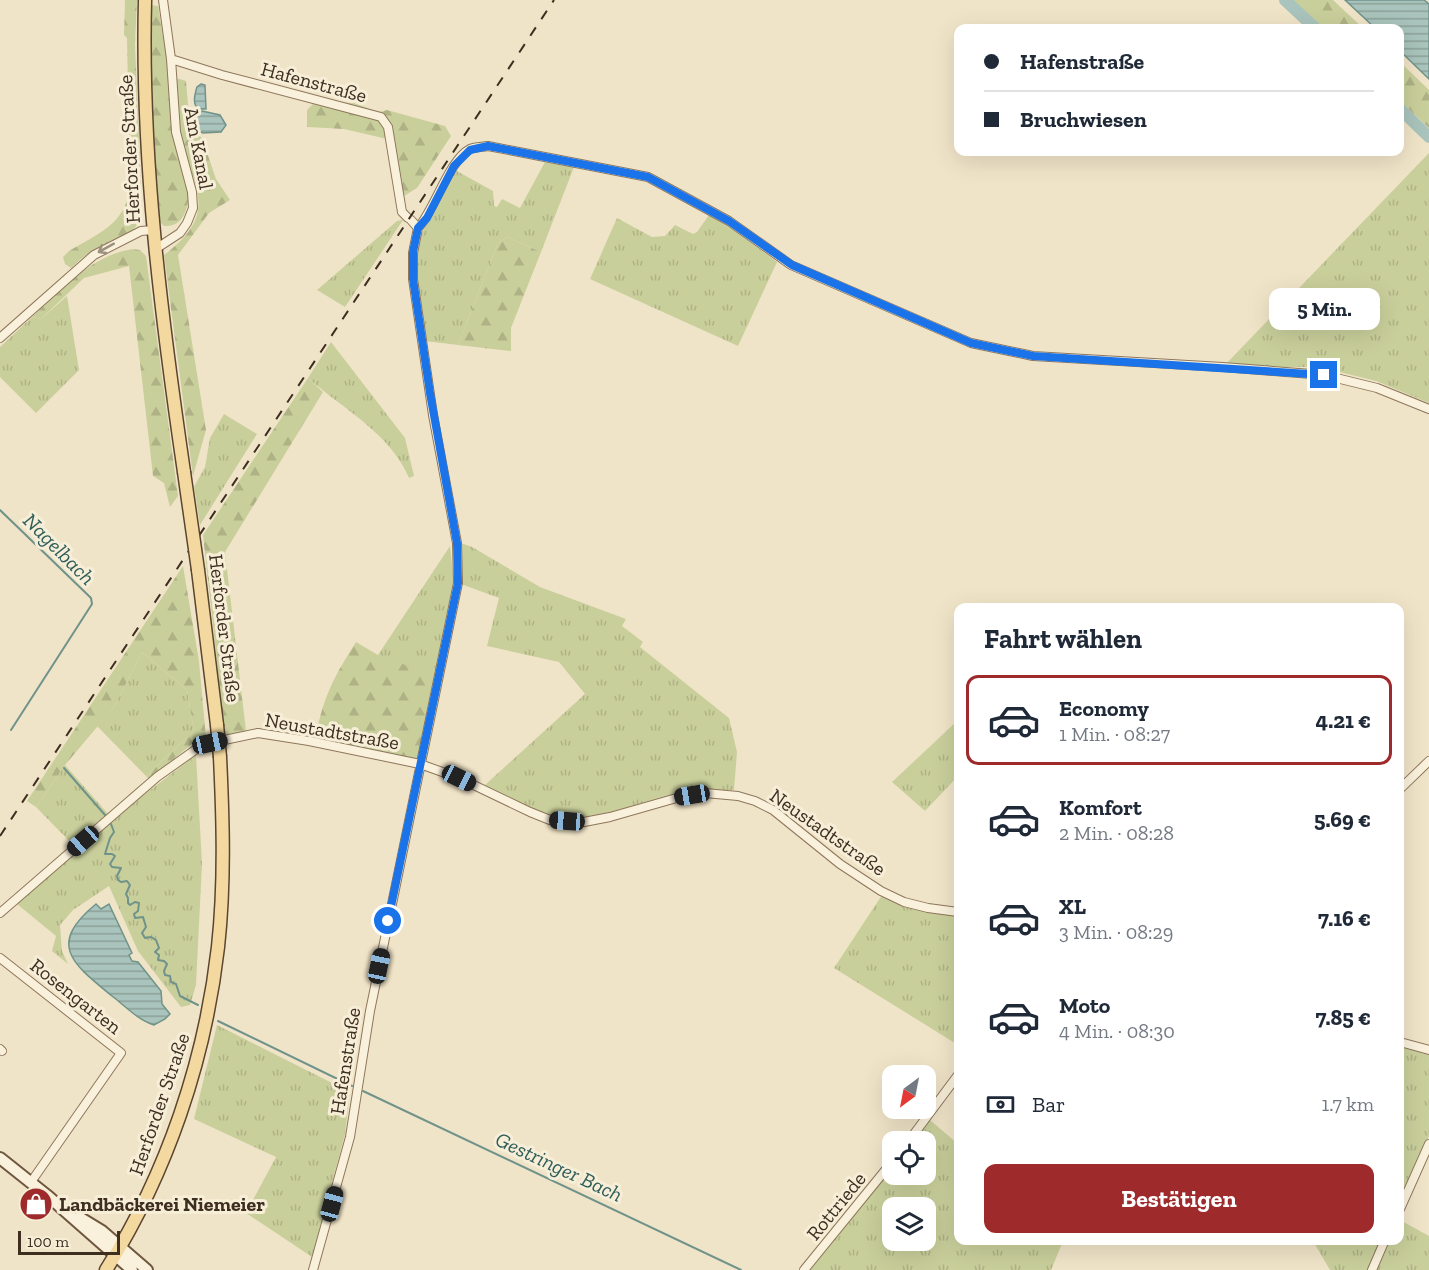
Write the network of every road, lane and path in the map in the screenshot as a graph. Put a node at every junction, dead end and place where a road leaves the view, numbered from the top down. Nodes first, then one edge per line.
1 (145, 0) edge
2 (163, 0) edge
3 (171, 59) junction
4 (418, 228) junction
5 (153, 230) junction
6 (154, 250) junction
7 (0, 338) edge
8 (1429, 409) edge
9 (1429, 761) edge
10 (420, 764) junction
11 (1404, 785) edge
12 (954, 911) edge
13 (0, 913) edge
14 (0, 958) edge
15 (1404, 1043) edge
16 (1429, 1050) edge
17 (954, 1080) edge
18 (916, 1131) edge
19 (1429, 1144) edge
20 (0, 1158) edge
21 (882, 1174) edge
22 (31, 1182) junction
23 (1404, 1200) edge
24 (1383, 1245) edge
25 (118, 1251) junction
26 (106, 1270) edge
27 (132, 1270) edge
28 (147, 1270) edge
29 (313, 1270) edge
30 (804, 1270) edge
31 (1372, 1270) edge

1 - 5 main road, Herforder Straße
2 - 3 street, Am Kanal
3 - 4 street, Hafenstraße
3 - 6 street, Am Kanal
4 - 8 street
4 - 10 street, Hafenstraße
5 - 6 main road, Herforder Straße
5 -> 7 street
6 - 25 main road, Herforder Straße, bridge
9 - 11 street
10 - 12 street, Neustadtstraße
10 - 13 street, Neustadtstraße
10 - 29 street, Hafenstraße
14 - 22 street, Rosengarten
15 - 16 street
17 - 18 street
19 - 23 street
20 - 22 main road
21 - 30 street, Rottriede
22 - 25 main road
24 - 31 street
25 - 26 main road, Herforder Straße
25 - 27 main road
25 - 28 main road

